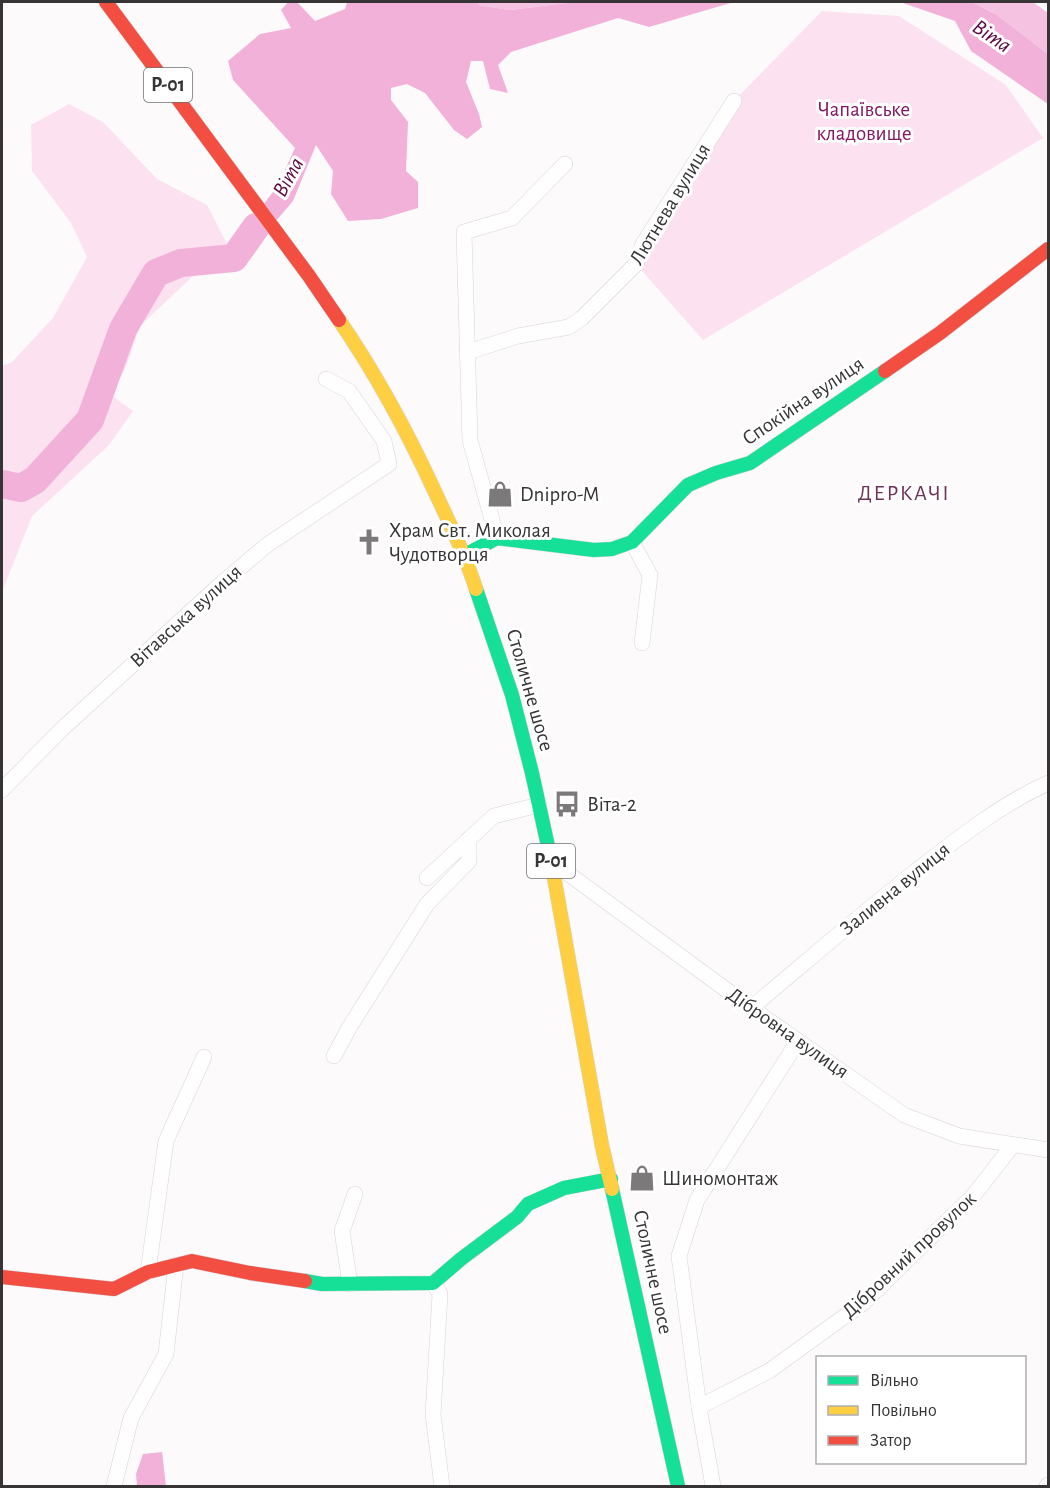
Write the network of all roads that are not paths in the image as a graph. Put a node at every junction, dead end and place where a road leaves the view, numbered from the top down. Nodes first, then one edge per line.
1 (106, 2) edge
2 (734, 101) dead end
3 (565, 164) dead end
4 (1048, 249) edge
5 (468, 352) junction
6 (326, 379) dead end
7 (497, 538) junction
8 (632, 542) junction
9 (465, 555) junction
10 (642, 643) dead end
11 (1048, 783) edge
12 (2, 790) edge
13 (539, 805) junction
14 (469, 839) junction
15 (551, 861) junction
16 (427, 878) dead end
17 (751, 1008) junction
18 (798, 1041) junction
19 (334, 1056) dead end
20 (204, 1057) dead end
21 (1014, 1145) junction
22 (1048, 1150) edge
23 (611, 1179) junction
24 (355, 1194) dead end
25 (176, 1265) junction
26 (148, 1272) junction
27 (2, 1277) edge
28 (433, 1283) junction
29 (350, 1284) junction
30 (699, 1407) junction
31 (114, 1486) edge
32 (442, 1486) edge
33 (678, 1486) edge
34 (713, 1486) edge

1 - 9 main road, Столичне шосе / Р-01
2 - 5 street, Лютнева вулиця
3 - 5 street
4 - 8 main road, Спокійна вулиця
5 - 7 street
6 - 12 street, Вітавська вулиця
7 - 8 main road
7 - 9 main road
8 - 10 street
9 - 13 main road, Столичне шосе / Р-01
11 - 17 street, Заливна вулиця
13 - 14 street
13 - 15 main road, Столичне шосе / Р-01
14 - 16 street
14 - 19 street
15 - 17 street, Дібровна вулиця
15 - 23 main road, Столичне шосе / Р-01
17 - 18 street, Дібровна вулиця
18 - 21 street, Дібровна вулиця
18 - 30 street
20 - 26 street
21 - 22 street, Дібровна вулиця
21 - 30 street, Дібровний провулок
23 - 28 main road
23 - 33 main road, Столичне шосе / Р-01
24 - 29 street
25 - 26 main road
25 - 29 main road
25 - 31 street
26 - 27 main road
28 - 29 main road
28 - 32 street
30 - 34 street

